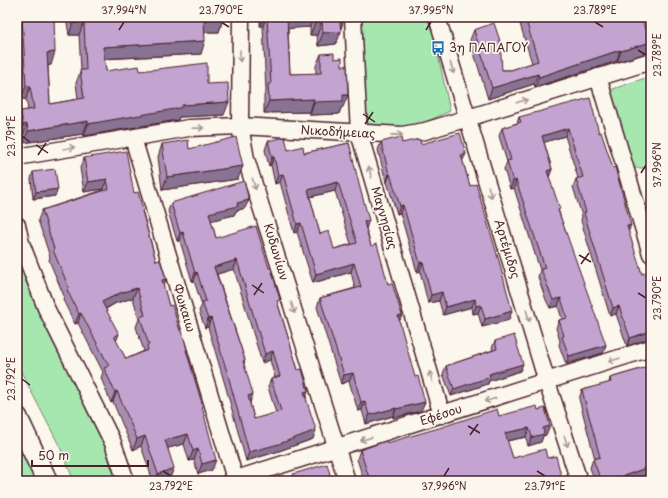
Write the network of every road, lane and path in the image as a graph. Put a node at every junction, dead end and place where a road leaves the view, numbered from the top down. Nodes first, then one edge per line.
1 (240, 17) edge
2 (353, 17) edge
3 (437, 17) edge
4 (651, 61) edge
5 (598, 77) junction
6 (468, 118) junction
7 (240, 126) junction
8 (359, 133) junction
9 (132, 138) junction
10 (17, 157) edge
11 (17, 225) edge
12 (651, 254) edge
13 (651, 348) edge
14 (547, 382) junction
15 (442, 415) junction
16 (17, 417) edge
17 (337, 448) junction
18 (232, 480) edge
19 (47, 481) edge
20 (126, 481) edge
21 (347, 481) edge
22 (579, 481) edge

1 -> 7 street, Κυδωνίων
2 - 8 street, Μαγνησίας
3 -> 6 street, Αρτέμιδος
4 - 5 street, Νικοδήμειας
6 -> 5 street, Νικοδήμειας
5 - 12 street
8 -> 6 street, Νικοδήμειας
6 -> 14 street, Αρτέμιδος
7 - 8 street, Νικοδήμειας
9 -> 7 street, Νικοδήμειας
7 -> 17 street, Κυδωνίων
15 -> 8 street, Μαγνησίας
10 -> 9 street, Νικοδήμειας
9 - 18 street, Φωκαιω
11 - 20 street
13 -> 14 street, Εφέσου
14 -> 15 street, Εφέσου
14 -> 22 street, Αρτέμιδος
15 -> 17 street, Εφέσου
16 - 19 street
17 - 18 street, Εφέσου
17 - 21 street, Κυδωνίων

